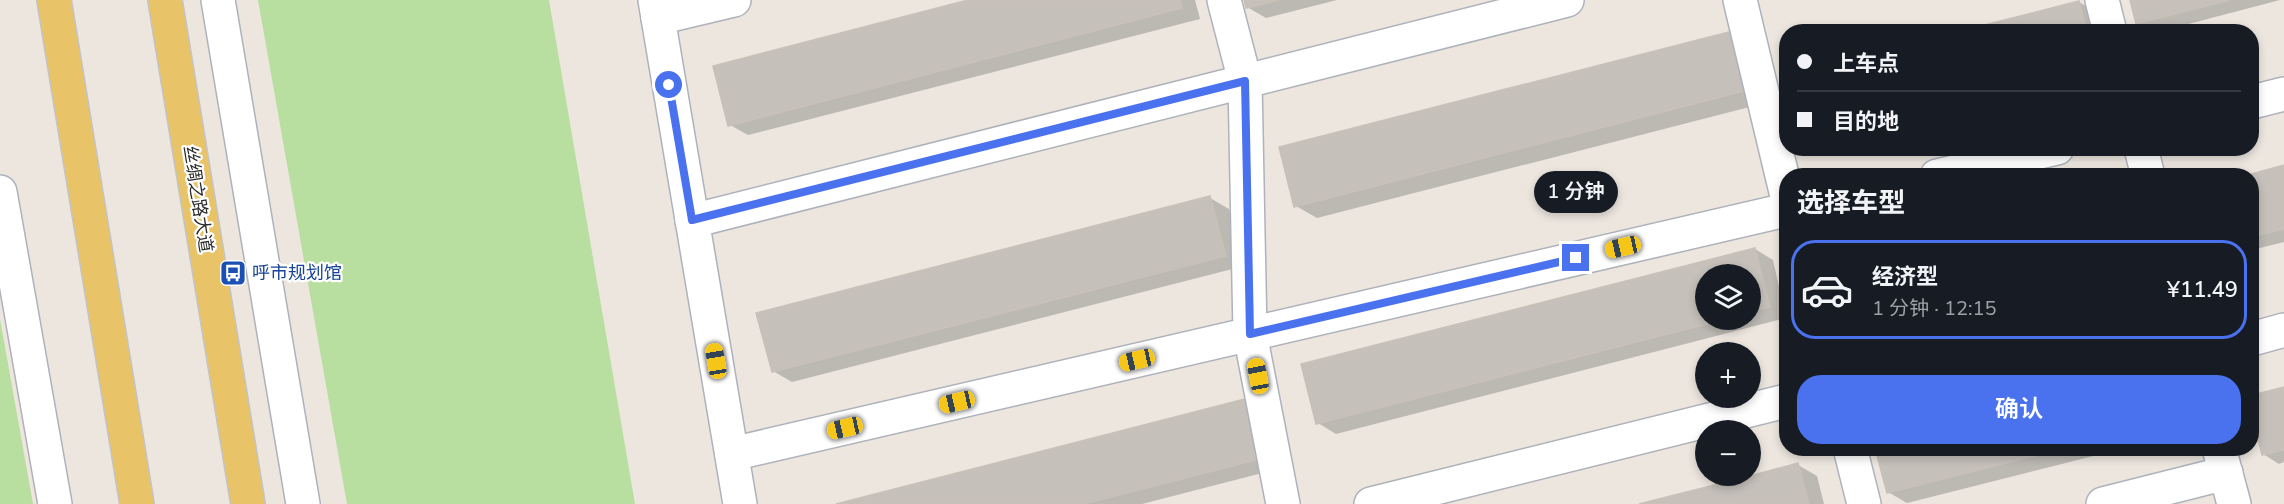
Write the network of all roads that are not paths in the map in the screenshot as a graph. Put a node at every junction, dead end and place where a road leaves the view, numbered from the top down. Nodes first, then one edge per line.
1 (54, 0) edge
2 (165, 0) edge
3 (218, 0) edge
4 (734, 0) edge
5 (1224, 0) edge
6 (1567, 0) edge
7 (1740, 0) edge
8 (2102, 0) edge
9 (656, 9) edge
10 (2108, 24) edge
11 (1245, 81) junction
12 (2284, 94) edge
13 (2259, 100) edge
14 (2022, 156) edge
15 (1780, 168) edge
16 (1971, 168) edge
17 (0, 192) edge
18 (1779, 212) edge
19 (692, 220) junction
20 (2284, 330) edge
21 (1250, 334) junction
22 (2259, 337) edge
23 (1779, 403) edge
24 (732, 454) junction
25 (1852, 456) edge
26 (2226, 475) edge
27 (55, 504) edge
28 (137, 504) edge
29 (248, 504) edge
30 (303, 504) edge
31 (740, 504) edge
32 (1283, 504) edge
33 (1371, 504) edge
34 (1864, 504) edge
35 (2103, 504) edge

1 - 28 main road
2 - 29 main road, 丝绸之路大道
3 - 30 street
4 - 9 street
5 - 11 street
6 - 11 street
7 - 15 street
8 - 10 street
9 - 19 street
11 - 19 street
11 - 21 street
12 - 13 street
14 - 16 street
17 - 27 street
18 - 21 street
19 - 24 street
20 - 22 street
21 - 24 street
21 - 32 street
23 - 33 street
24 - 31 street
25 - 34 street
26 - 35 street

